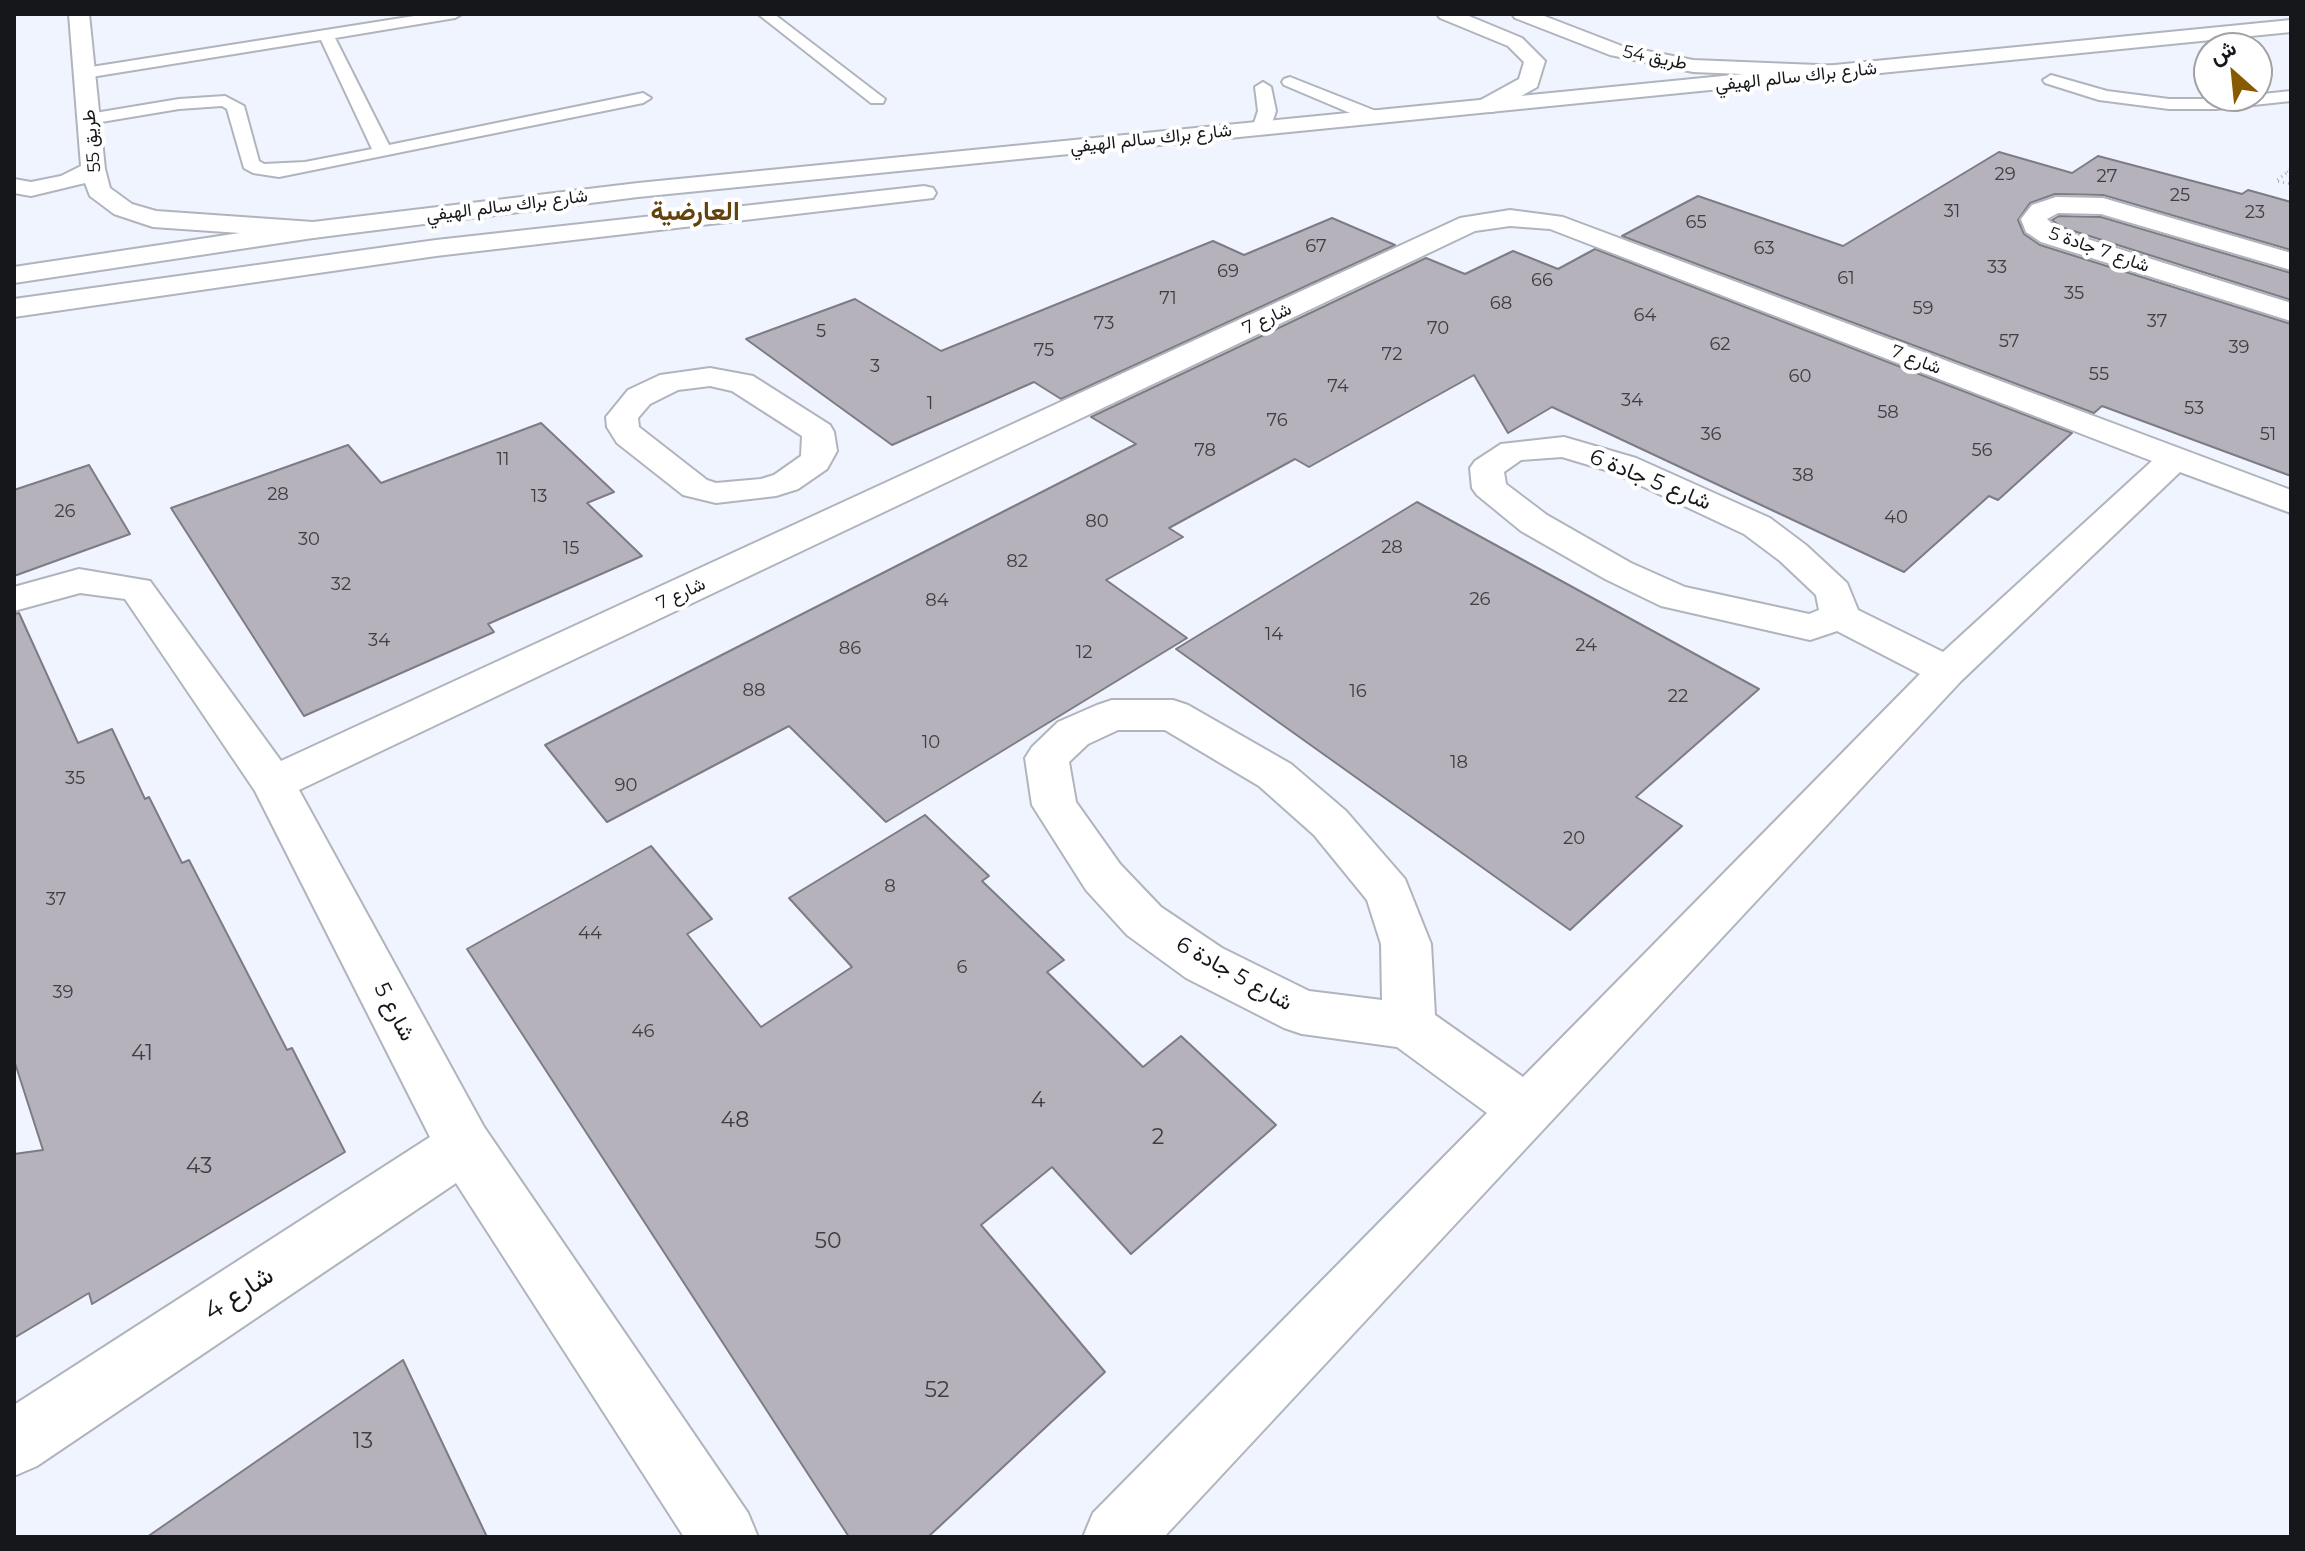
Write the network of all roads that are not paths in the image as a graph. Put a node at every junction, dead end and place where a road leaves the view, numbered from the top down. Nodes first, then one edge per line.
1 (79, 14) edge
2 (455, 14) edge
3 (765, 14) edge
4 (1447, 14) edge
5 (1522, 14) edge
6 (2291, 26) edge
7 (326, 34) junction
8 (1842, 72) junction
9 (2114, 72) dead end
10 (85, 73) junction
11 (2043, 80) joint
12 (1290, 82) dead end
13 (1263, 87) dead end
14 (2291, 96) edge
15 (643, 98) dead end
16 (877, 99) dead end
17 (1485, 107) junction
18 (1375, 117) junction
19 (89, 119) junction
20 (1261, 129) junction
21 (383, 152) junction
22 (917, 163) junction
23 (93, 169) junction
24 (14, 186) edge
25 (942, 191) dead end
26 (911, 194) junction
27 (313, 230) junction
28 (2291, 262) edge
29 (14, 275) edge
30 (14, 308) edge
31 (2291, 312) edge
32 (2174, 459) junction
33 (786, 482) junction
34 (2291, 502) edge
35 (837, 521) junction
36 (14, 599) edge
37 (1840, 617) junction
38 (1947, 671) junction
39 (273, 783) junction
40 (1409, 1026) junction
41 (1526, 1110) junction
42 (464, 1146) junction
43 (14, 1443) edge
44 (724, 1537) edge
45 (1117, 1537) edge

1 - 10 street, طريق 55
2 - 7 lane
3 - 16 lane
4 - 17 street
5 - 8 street, طريق 54
6 - 8 street, شارع براك سالم الهيفي
7 - 10 lane
7 - 21 lane
8 - 17 street, شارع براك سالم الهيفي
9 - 11 street
10 - 19 street, طريق 55
11 - 14 lane
12 - 18 lane
13 - 20 lane
15 - 21 lane
17 - 18 street, شارع براك سالم الهيفي
18 - 20 street, شارع براك سالم الهيفي
19 - 21 lane
19 - 23 street, طريق 55
20 - 22 street, شارع براك سالم الهيفي
22 - 26 street
22 - 27 street, شارع براك سالم الهيفي
23 - 24 street
23 - 27 street, طريق 55
25 - 26 street, شارع براك سالم الهيفي
26 - 30 street, شارع براك سالم الهيفي
27 - 29 street, شارع براك سالم الهيفي
28 - 31 street, شارع 7 جادة 5
32 - 34 street, شارع 7
32 - 35 street, شارع 7
32 - 38 street
33 - 33 street
33 - 35 street
35 - 39 street, شارع 7
36 - 39 street, شارع 5
37 - 37 street, شارع 5 جادة 6
37 - 38 street
38 - 41 street
39 - 42 street, شارع 5
40 - 40 street, شارع 5 جادة 6
40 - 41 street, شارع 5 جادة 6
41 - 45 street
42 - 43 street, شارع 4
42 - 44 street, شارع 5

